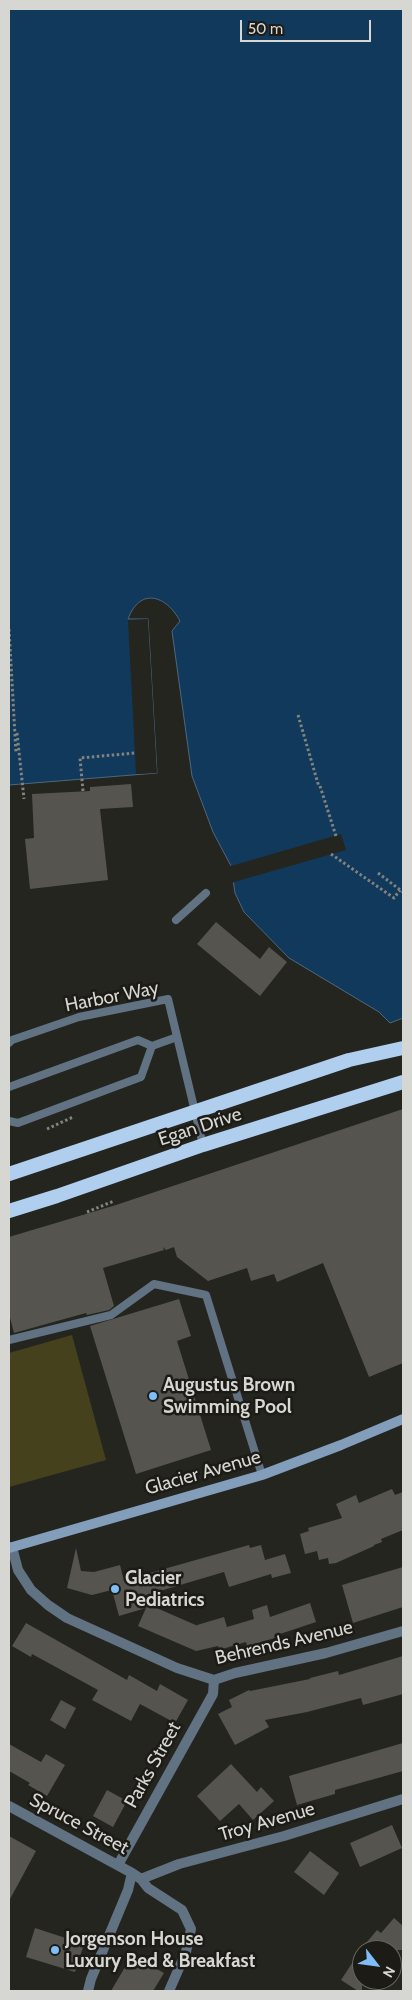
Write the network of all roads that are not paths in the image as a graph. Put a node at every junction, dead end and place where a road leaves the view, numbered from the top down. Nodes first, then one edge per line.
1 (206, 893) dead end
2 (176, 920) dead end
3 (177, 1037) junction
4 (9, 1043) edge
5 (152, 1046) junction
6 (403, 1048) edge
7 (403, 1082) edge
8 (9, 1087) edge
9 (196, 1112) junction
10 (9, 1121) edge
11 (203, 1145) junction
12 (9, 1174) edge
13 (9, 1211) edge
14 (9, 1340) edge
15 (403, 1418) edge
16 (262, 1475) junction
17 (10, 1547) edge
18 (403, 1631) edge
19 (214, 1680) junction
20 (403, 1799) edge
21 (9, 1806) edge
22 (118, 1865) junction
23 (136, 1876) junction
24 (88, 1991) edge
25 (169, 1991) edge

1 - 2 lane
3 - 4 lane, Harbor Way
3 - 5 lane
3 - 9 lane, Harbor Way
5 - 8 lane
5 - 10 lane
6 - 9 highway, Egan Drive
7 - 11 highway, Egan Drive
9 - 11 lane, Harbor Way
9 - 12 highway, Egan Drive
11 - 13 highway, Egan Drive
14 - 16 lane
15 - 16 main road, Glacier Avenue
16 - 17 main road, Glacier Avenue
17 - 19 street, Behrends Avenue
18 - 19 street, Behrends Avenue
19 - 22 street, Parks Street
20 - 23 street, Troy Avenue
21 - 22 street, Spruce Street
22 - 23 street, Spruce Street
23 - 24 street
23 - 25 street, Spruce Street

